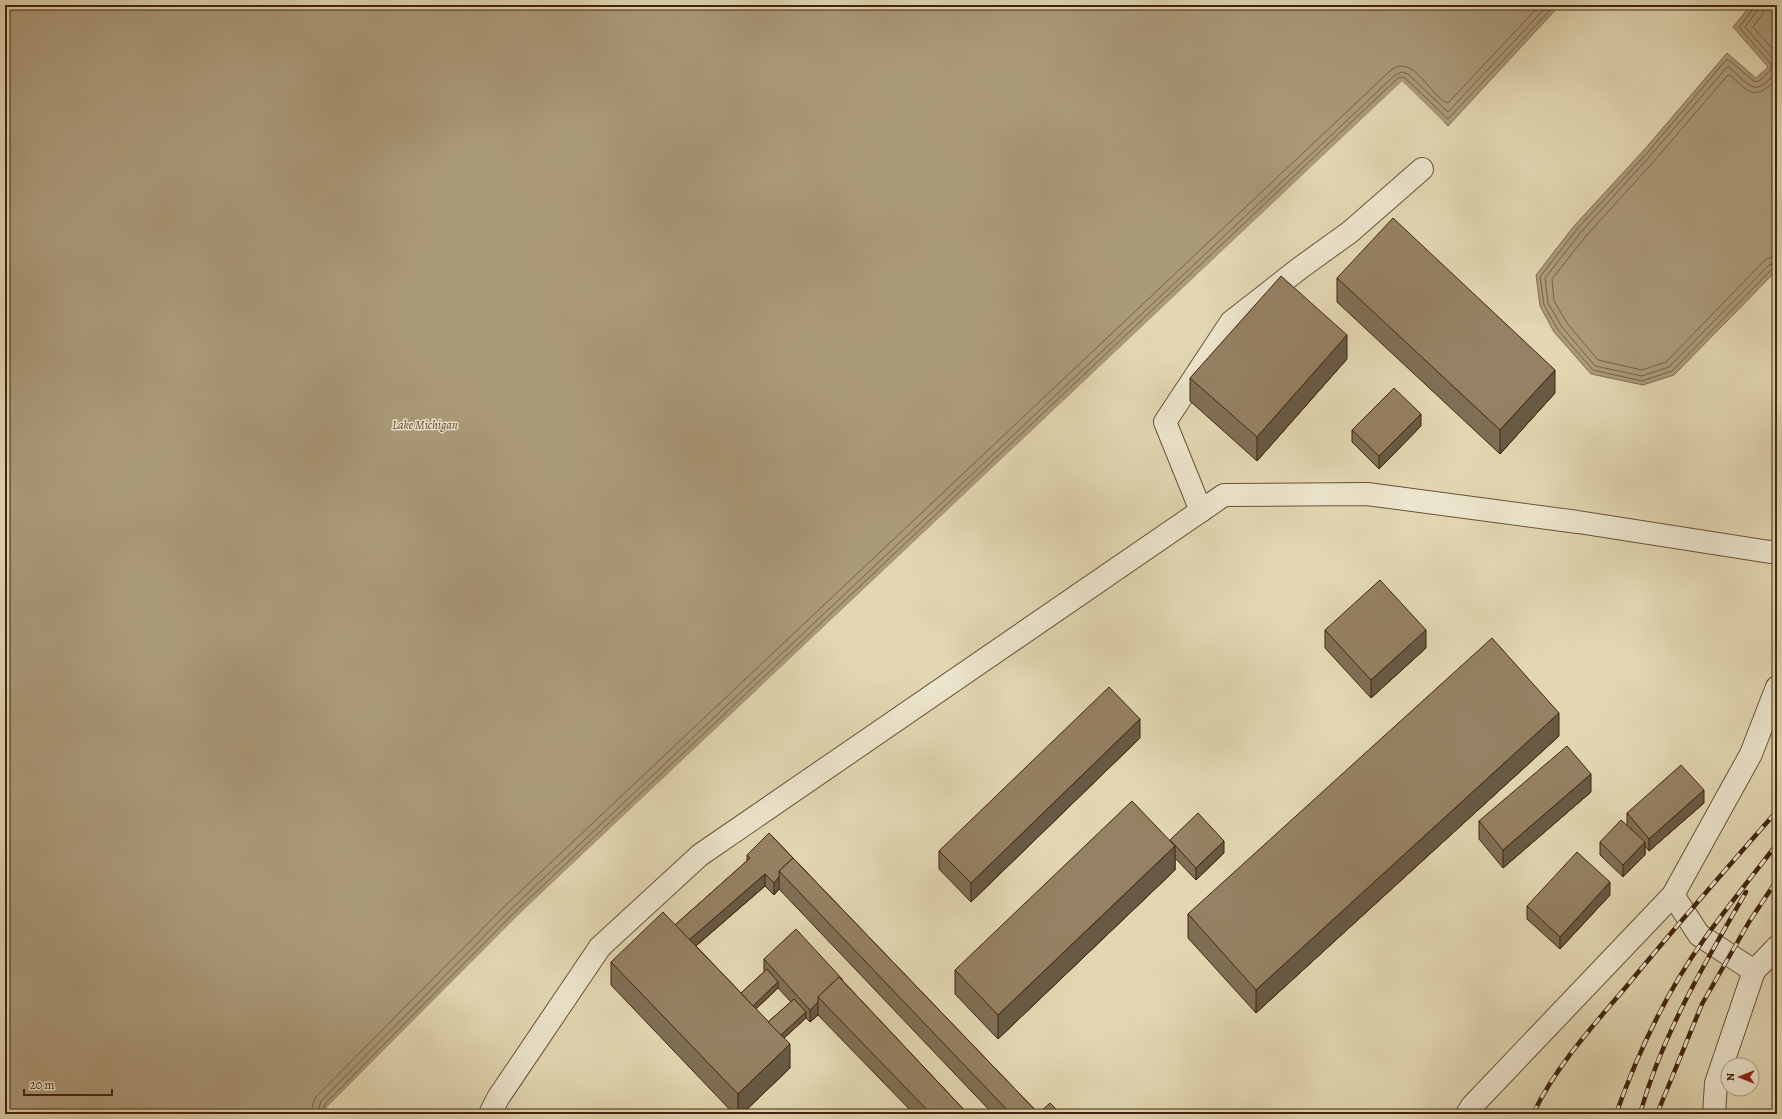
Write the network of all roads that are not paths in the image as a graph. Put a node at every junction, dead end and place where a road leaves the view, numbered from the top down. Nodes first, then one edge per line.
1 (1422, 169) dead end
2 (1201, 511) junction
3 (1777, 551) edge
4 (1777, 687) edge
5 (1673, 895) junction
6 (1777, 947) edge
7 (1754, 971) junction
8 (490, 1114) edge
9 (1467, 1114) edge
10 (1714, 1114) edge

1 - 2 lane
2 - 3 lane
2 - 8 lane
4 - 5 lane
5 - 7 lane
5 - 9 lane
6 - 7 lane
7 - 10 lane

